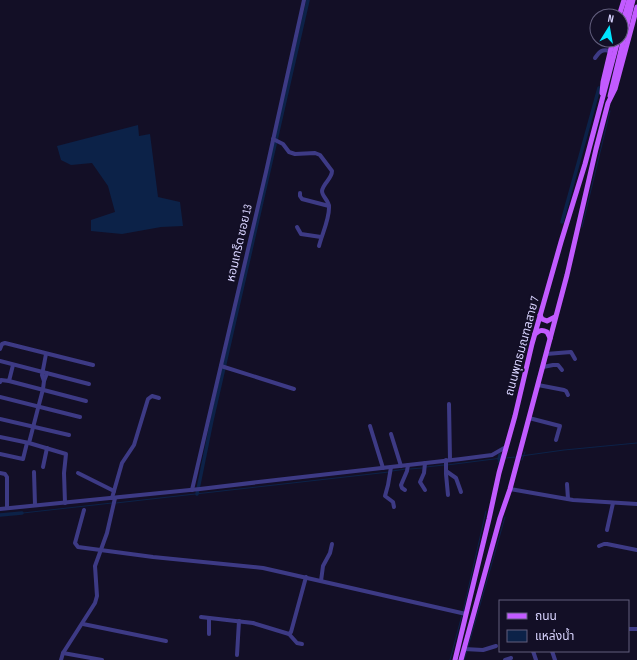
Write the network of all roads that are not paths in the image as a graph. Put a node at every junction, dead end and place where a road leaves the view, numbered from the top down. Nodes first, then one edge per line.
1 (304, 0) edge
2 (631, 2) edge
3 (611, 48) edge
4 (616, 48) edge
5 (610, 51) junction
6 (595, 58) dead end
7 (602, 98) junction
8 (275, 140) junction
9 (300, 193) dead end
10 (329, 206) junction
11 (297, 227) dead end
12 (321, 237) junction
13 (319, 246) dead end
14 (540, 315) junction
15 (556, 317) junction
16 (534, 335) junction
17 (550, 338) junction
18 (0, 349) edge
19 (46, 354) junction
20 (546, 354) junction
21 (575, 359) dead end
22 (0, 361) edge
23 (13, 364) junction
24 (93, 365) dead end
25 (224, 367) junction
26 (543, 367) junction
27 (562, 370) dead end
28 (42, 372) junction
29 (47, 373) junction
30 (9, 381) junction
31 (44, 381) junction
32 (0, 382) edge
33 (89, 384) dead end
34 (538, 385) junction
35 (294, 389) dead end
36 (43, 390) junction
37 (568, 396) dead end
38 (0, 397) edge
39 (159, 398) dead end
40 (86, 401) dead end
41 (449, 404) dead end
42 (38, 407) junction
43 (80, 417) dead end
44 (0, 418) edge
45 (529, 418) junction
46 (370, 426) dead end
47 (34, 427) junction
48 (392, 434) dead end
49 (69, 435) dead end
50 (0, 437) edge
51 (556, 440) dead end
52 (28, 443) junction
53 (47, 448) junction
54 (504, 450) junction
55 (0, 454) edge
56 (447, 464) junction
57 (401, 466) junction
58 (425, 466) junction
59 (43, 467) dead end
60 (383, 468) junction
61 (408, 468) junction
62 (391, 470) junction
63 (34, 472) dead end
64 (0, 473) edge
65 (78, 474) dead end
66 (567, 484) dead end
67 (510, 489) junction
68 (196, 490) junction
69 (405, 490) dead end
70 (425, 490) dead end
71 (114, 491) junction
72 (461, 492) dead end
73 (448, 495) dead end
74 (114, 499) junction
75 (568, 499) junction
76 (65, 502) junction
77 (613, 503) junction
78 (637, 504) edge
79 (35, 505) junction
80 (394, 507) dead end
81 (8, 508) junction
82 (0, 509) edge
83 (84, 510) dead end
84 (608, 530) dead end
85 (332, 544) dead end
86 (599, 546) dead end
87 (637, 550) edge
88 (102, 551) junction
89 (306, 578) junction
90 (321, 581) junction
91 (464, 613) junction
92 (201, 617) dead end
93 (209, 618) junction
94 (239, 621) junction
95 (83, 624) junction
96 (209, 634) dead end
97 (289, 634) junction
98 (166, 640) dead end
99 (302, 644) dead end
100 (496, 646) dead end
101 (466, 649) junction
102 (63, 653) junction
103 (237, 655) dead end
104 (510, 658) dead end
105 (61, 660) edge
106 (102, 660) edge
107 (456, 660) edge
108 (461, 660) edge
109 (505, 660) edge

1 - 8 street, หอมเกร็ด ซอย 13
2 - 15 main road, ถนนพุทธมณฑลสาย 7
3 - 5 main road
4 - 7 main road, ถนนพุทธมณฑลสาย 7
5 - 6 street
5 - 7 main road
7 - 14 main road, ถนนพุทธมณฑลสาย 7
8 - 10 street
8 - 25 street, หอมเกร็ด ซอย 13
9 - 10 street
10 - 12 street
11 - 12 street
12 - 13 street
14 - 15 main road
14 - 16 main road, ถนนพุทธมณฑลสาย 7
15 - 17 main road, ถนนพุทธมณฑลสาย 7
16 - 17 main road
16 - 54 main road, ถนนพุทธมณฑลสาย 7
17 - 20 main road, ถนนพุทธมณฑลสาย 7
18 - 19 street
19 - 24 street
19 - 28 street
20 - 21 street
20 - 26 main road, ถนนพุทธมณฑลสาย 7
22 - 23 street
23 - 28 street
23 - 30 street
25 - 35 street
25 - 68 street, หอมเกร็ด ซอย 13
26 - 27 street
26 - 34 main road, ถนนพุทธมณฑลสาย 7
28 - 29 street
28 - 31 street
29 - 31 street
29 - 33 street
30 - 32 street
30 - 36 street
31 - 36 street
34 - 37 street
34 - 45 main road, ถนนพุทธมณฑลสาย 7
36 - 40 street
36 - 42 street
38 - 42 street
39 - 71 street
41 - 56 street
42 - 43 street
42 - 47 street
44 - 47 street
45 - 51 street
45 - 67 main road, ถนนพุทธมณฑลสาย 7
46 - 60 street
47 - 49 street
47 - 52 street
48 - 57 street
50 - 52 street
52 - 53 street
52 - 55 street
53 - 59 street
53 - 76 street
54 - 56 street
54 - 91 main road, ถนนพุทธมณฑลสาย 7
56 - 58 street
56 - 72 street
56 - 73 street
57 - 61 street
57 - 62 street
58 - 61 street
58 - 70 street
60 - 62 street
60 - 68 street
61 - 69 street
62 - 80 street
63 - 79 street
64 - 81 street
65 - 71 street
66 - 75 street
67 - 75 street
67 - 101 main road, ถนนพุทธมณฑลสาย 7
68 - 74 street
71 - 74 street
74 - 76 street
74 - 88 street
75 - 77 street
76 - 79 street
77 - 78 street
77 - 84 street
79 - 81 street
81 - 82 street
83 - 88 street
85 - 90 street
86 - 87 street
88 - 89 street
88 - 95 street
89 - 90 street
89 - 97 street
90 - 91 street
91 - 107 main road, ถนนพุทธมณฑลสาย 7
92 - 93 street
93 - 94 street
93 - 96 street
94 - 97 street
94 - 103 street
95 - 98 street
95 - 102 street
97 - 99 street
100 - 101 street
101 - 108 main road, ถนนพุทธมณฑลสาย 7
102 - 105 street
102 - 106 street
104 - 109 street

